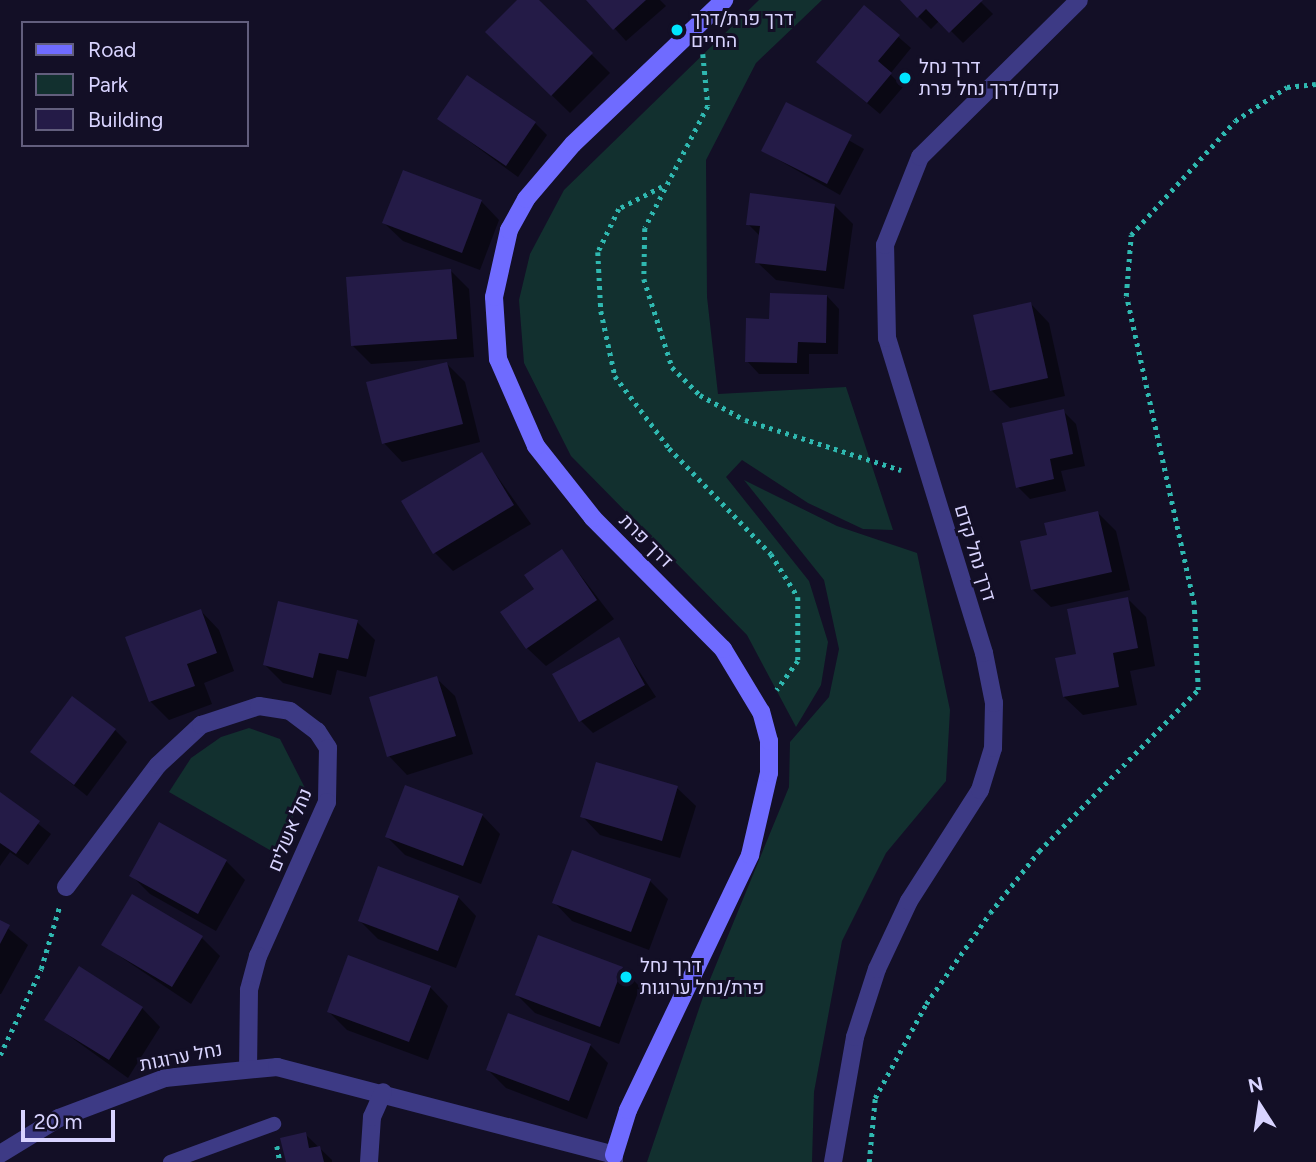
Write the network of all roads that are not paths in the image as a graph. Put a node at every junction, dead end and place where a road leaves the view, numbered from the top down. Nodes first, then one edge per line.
1 (724, 0) edge
2 (1079, 0) edge
3 (66, 887) road end
4 (248, 1068) junction
5 (383, 1092) junction
6 (274, 1124) dead end
7 (0, 1154) edge
8 (614, 1158) edge
9 (170, 1162) edge
10 (369, 1162) edge
11 (834, 1162) edge

1 - 8 street, דרך פרת
2 - 11 street, דרך נחל קדם
3 - 4 street, נחל אשלים
4 - 5 street, נחל ערוגות
4 - 7 street, נחל ערוגות
5 - 8 street, נחל ערוגות
5 - 10 street
6 - 9 lane

